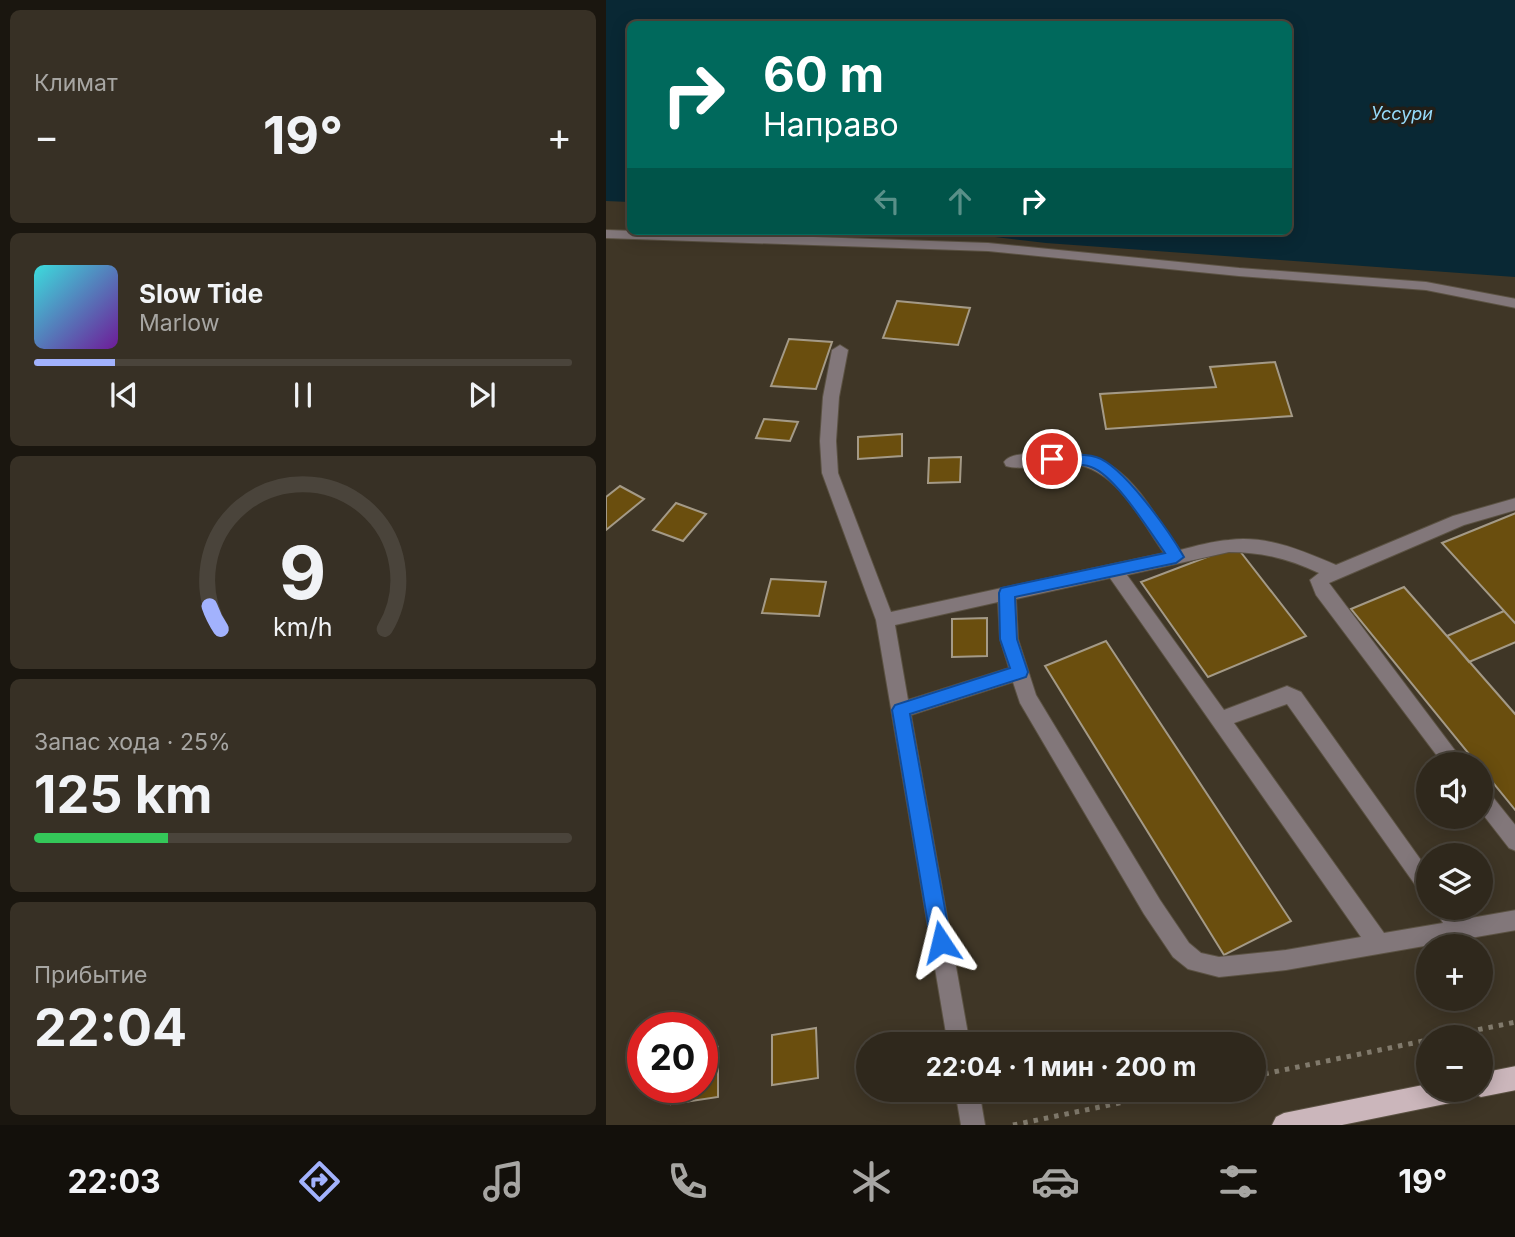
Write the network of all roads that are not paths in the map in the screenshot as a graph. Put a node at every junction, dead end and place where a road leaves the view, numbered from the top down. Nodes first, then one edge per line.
1 (606, 234) edge
2 (627, 235) edge
3 (635, 235) edge
4 (1515, 304) edge
5 (840, 350) dead end
6 (1011, 462) dead end
7 (1515, 504) edge
8 (1176, 557) junction
9 (1115, 571) junction
10 (1334, 572) junction
11 (1007, 593) junction
12 (885, 620) junction
13 (1020, 672) junction
14 (901, 710) junction
15 (1221, 720) junction
16 (1446, 752) edge
17 (1493, 813) edge
18 (1515, 842) edge
19 (1416, 869) edge
20 (1453, 920) edge
21 (1515, 920) edge
22 (1460, 930) junction
23 (1379, 944) junction
24 (957, 1032) edge
25 (1515, 1078) edge
26 (1493, 1083) edge
27 (1416, 1098) edge
28 (968, 1102) edge
29 (972, 1125) edge
30 (1284, 1125) edge

1 - 2 lane
3 - 4 lane
5 - 12 lane
6 - 8 lane
7 - 10 lane
8 - 9 lane
8 - 10 lane
9 - 11 lane
9 - 15 lane
10 - 16 lane
11 - 12 lane
11 - 13 lane
12 - 14 lane
13 - 14 lane
13 - 23 lane
14 - 24 lane
15 - 19 lane
15 - 23 lane
17 - 18 lane
20 - 22 lane
21 - 22 lane
22 - 23 lane
25 - 26 main road
27 - 30 main road
28 - 29 lane

